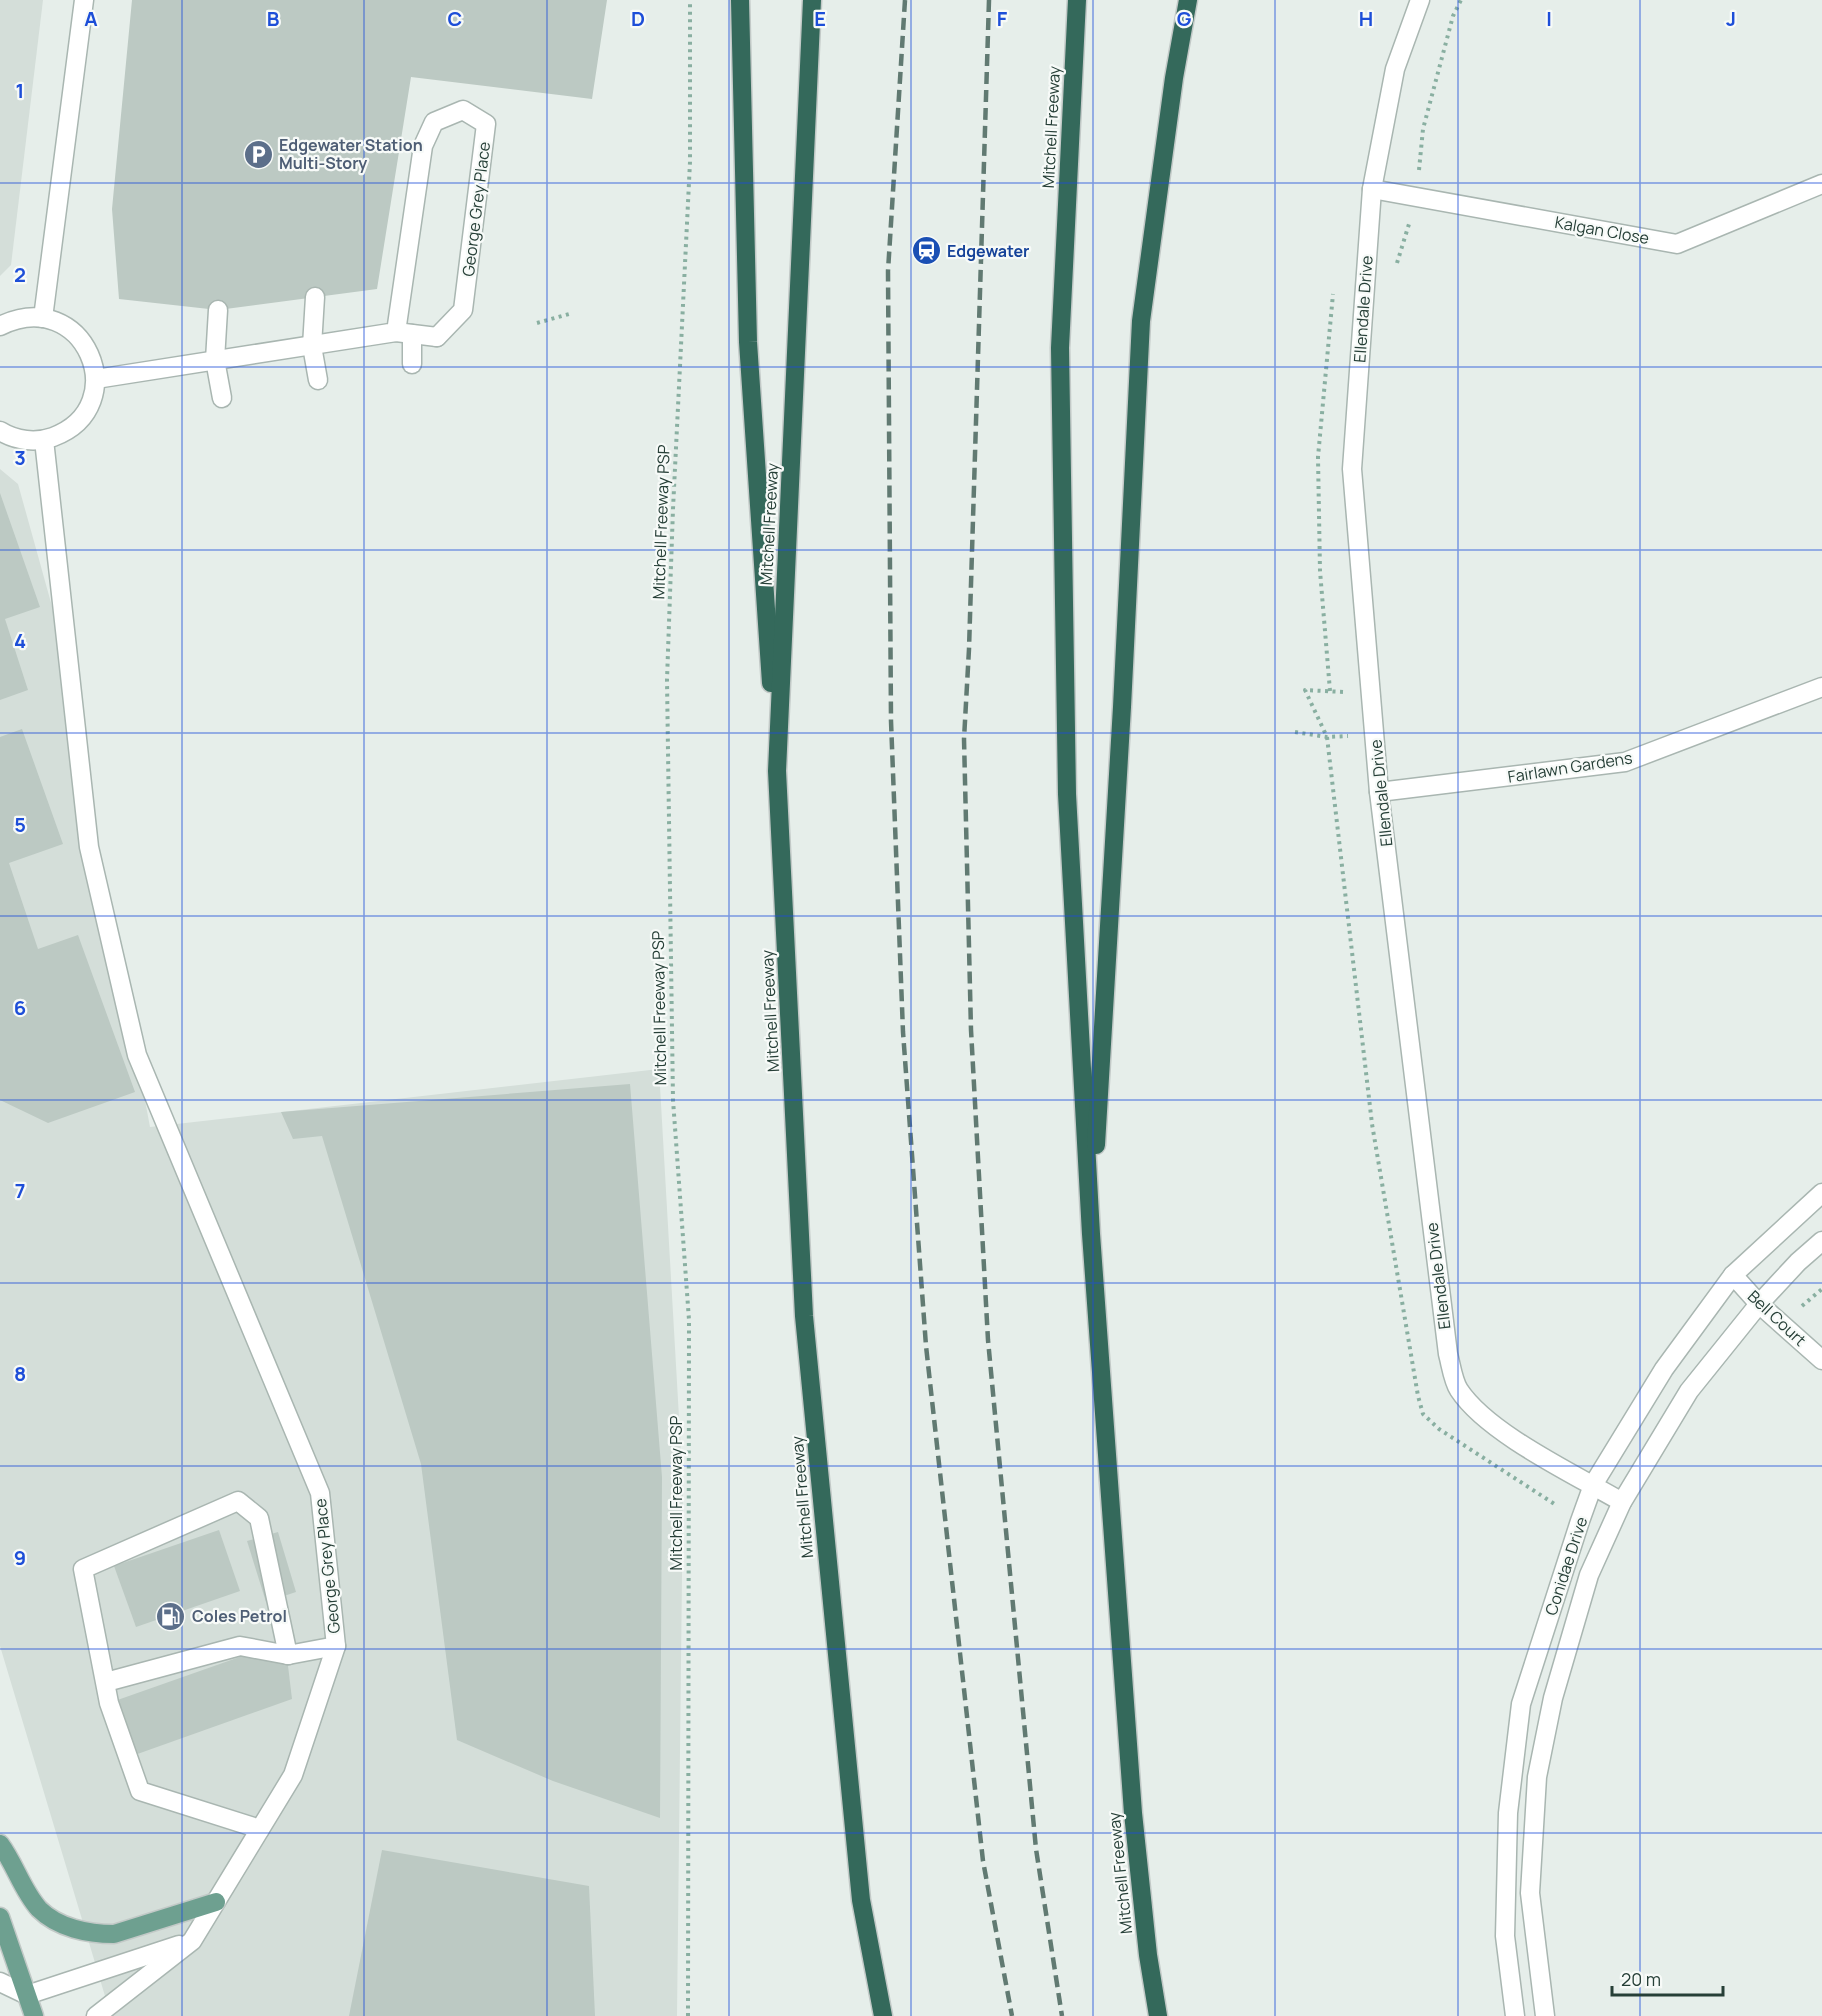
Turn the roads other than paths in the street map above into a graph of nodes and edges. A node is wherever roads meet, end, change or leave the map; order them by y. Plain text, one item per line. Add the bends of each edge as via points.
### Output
1 (84, 0) edge
2 (740, 0) edge
3 (812, 0) edge
4 (1077, 0) edge
5 (1188, 0) edge
6 (1420, 0) edge
7 (1822, 184) edge
8 (1372, 189) junction
9 (315, 297) dead end
10 (218, 310) dead end
11 (43, 318) junction
12 (0, 326) edge
13 (404, 333) junction
14 (312, 345) junction
15 (215, 360) junction
16 (412, 364) dead end
17 (96, 379) junction
18 (318, 380) dead end
19 (222, 398) dead end
20 (0, 431) edge
21 (44, 440) junction
22 (1822, 687) edge
23 (777, 771) junction
24 (1379, 792) junction
25 (1822, 1193) edge
26 (1090, 1234) junction
27 (1822, 1241) edge
28 (1733, 1275) junction
29 (1759, 1304) junction
30 (1822, 1360) edge
31 (1593, 1485) junction
32 (1622, 1502) junction
33 (336, 1646) junction
34 (288, 1654) junction
35 (106, 1682) junction
36 (260, 1829) junction
37 (0, 1844) edge
38 (216, 1902) junction
39 (0, 1917) edge
40 (192, 1941) junction
41 (0, 1982) edge
42 (27, 1995) junction
43 (34, 2016) edge
44 (96, 2016) edge
45 (883, 2016) edge
46 (1158, 2016) edge
47 (1515, 2016) edge
48 (1545, 2016) edge

1 - 11 street
2 - 23 highway via 748,342
3 - 23 highway, Mitchell Freeway
4 - 26 highway, Mitchell Freeway via 1060,348 1067,794
5 - 26 highway via 1141,321
6 - 8 street, Ellendale Drive via 1395,69
7 - 8 street, Kalgan Close via 1677,244
8 - 24 street, Ellendale Drive via 1352,469
9 - 14 street
10 - 15 street
11 - 12 street via 15,319
11 - 17 street via 63,325 80,338 92,357
13 - 13 street, George Grey Place via 423,146 434,122 463,110 486,124 463,310 437,337
13 - 14 street, George Grey Place
13 - 16 street
14 - 15 street, George Grey Place
14 - 18 street
15 - 17 street, George Grey Place
15 - 19 street
17 - 21 street via 82,418 65,433
20 - 21 street via 22,440
21 - 33 street, George Grey Place via 89,847 137,1055 320,1493
22 - 24 street, Fairlawn Gardens via 1625,762
23 - 45 highway, Mitchell Freeway via 804,1316 861,1900
24 - 31 street, Ellendale Drive via 1448,1354 1458,1389 1487,1420
25 - 28 street, Conidae Drive
26 - 46 highway, Mitchell Freeway via 1133,1813
27 - 29 street, Conidae Drive
28 - 29 street, Bell Court
28 - 31 street, Conidae Drive via 1664,1369
29 - 30 street, Bell Court
29 - 32 street, Conidae Drive via 1689,1391
31 - 32 street, Ellendale Drive
31 - 47 street, Conidae Drive via 1521,1704 1508,1813 1505,1936
32 - 48 street, Conidae Drive via 1589,1575 1553,1698 1537,1777 1530,1893
33 - 34 street
33 - 36 street, George Grey Place via 293,1775
34 - 35 street via 240,1646
34 - 35 street via 259,1518 238,1501 83,1569
35 - 36 street via 140,1791
36 - 38 street, George Grey Place
37 - 38 main road via 40,1909 60,1923 82,1931 114,1934
38 - 40 street, George Grey Place
39 - 42 main road
40 - 42 street
40 - 44 street, George Grey Place
41 - 42 street
42 - 43 main road

